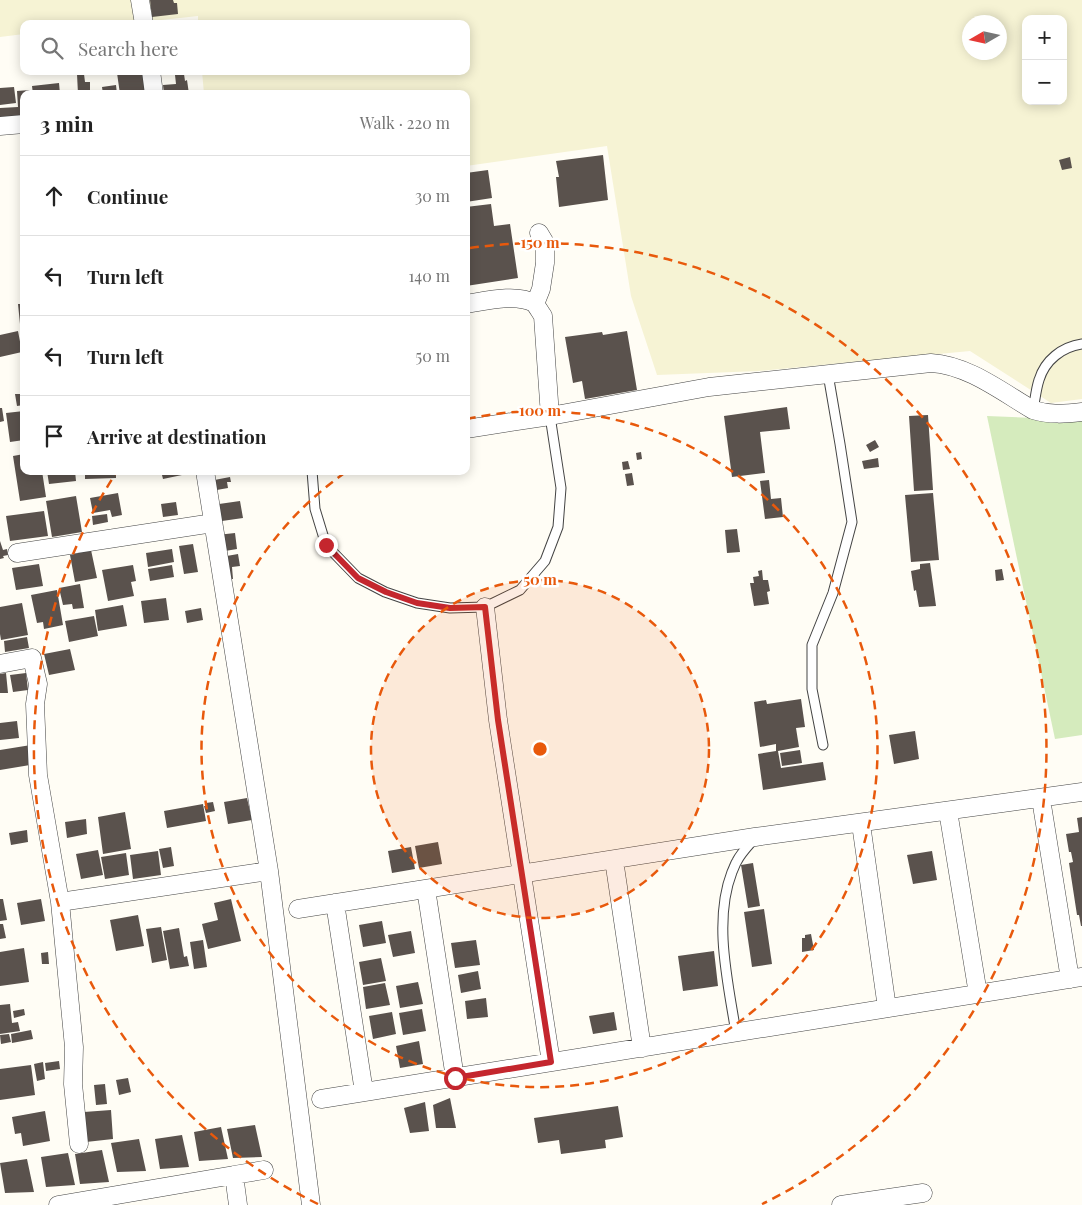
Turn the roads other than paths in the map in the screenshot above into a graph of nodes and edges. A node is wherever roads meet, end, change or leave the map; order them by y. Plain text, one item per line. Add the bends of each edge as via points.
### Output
1 (140, 0) edge
2 (143, 20) edge
3 (152, 75) edge
4 (153, 90) edge
5 (20, 124) edge
6 (0, 126) edge
7 (539, 233) dead end
8 (470, 303) edge
9 (535, 304) junction
10 (1082, 344) edge
11 (828, 374) junction
12 (1034, 410) junction
13 (1082, 412) edge
14 (550, 416) junction
15 (470, 428) edge
16 (206, 475) edge
17 (312, 475) edge
18 (213, 523) junction
19 (16, 553) dead end
20 (485, 607) junction
21 (0, 664) edge
22 (823, 745) dead end
23 (1082, 792) edge
24 (1040, 798) junction
25 (948, 811) junction
26 (861, 824) junction
27 (755, 837) junction
28 (614, 860) junction
29 (269, 871) junction
30 (522, 874) junction
31 (426, 889) junction
32 (60, 902) junction
33 (335, 903) junction
34 (298, 909) dead end
35 (1076, 978) edge
36 (978, 994) junction
37 (888, 1008) junction
38 (736, 1033) junction
39 (642, 1048) junction
40 (551, 1062) junction
41 (455, 1078) junction
42 (364, 1092) junction
43 (321, 1099) dead end
44 (79, 1144) dead end
45 (264, 1170) dead end
46 (234, 1176) junction
47 (924, 1193) dead end
48 (128, 1199) edge
49 (58, 1205) edge
50 (238, 1205) edge
51 (311, 1205) edge
52 (841, 1205) edge

1 - 2 street
3 - 4 street
5 - 6 street
7 - 9 street via 545,243 545,264 542,289
8 - 9 street via 504,298
9 - 14 street via 543,316
10 - 12 lane via 1064,350 1047,363 1039,379
11 - 12 street via 944,364 967,371
11 - 14 street via 709,387
11 - 22 lane via 852,522 833,593 812,645 812,689
12 - 13 street via 1056,414
14 - 15 street
14 - 20 lane via 561,488 558,527 545,561 520,590
16 - 18 street
17 - 20 lane via 315,509 326,545 358,578 417,603 450,608
18 - 19 street
18 - 29 street
20 - 30 street via 498,720
21 - 32 street via 32,658 38,684 35,704 38,775
23 - 24 street
24 - 25 street
24 - 35 street
25 - 26 street
25 - 36 street
26 - 27 street
26 - 37 street
27 - 28 street
27 - 38 lane via 737,861 728,884 724,908 724,943
28 - 30 street
28 - 39 street
29 - 32 street
29 - 51 street
30 - 31 street
30 - 40 street
31 - 33 street
31 - 41 street
32 - 44 street via 74,1047 73,1084
33 - 34 street
33 - 42 street
35 - 36 street
36 - 37 street
37 - 38 street
38 - 39 street
39 - 40 street
40 - 41 street
41 - 42 street
42 - 43 street
45 - 46 street
46 - 48 street
46 - 50 street
47 - 52 street
48 - 49 street

